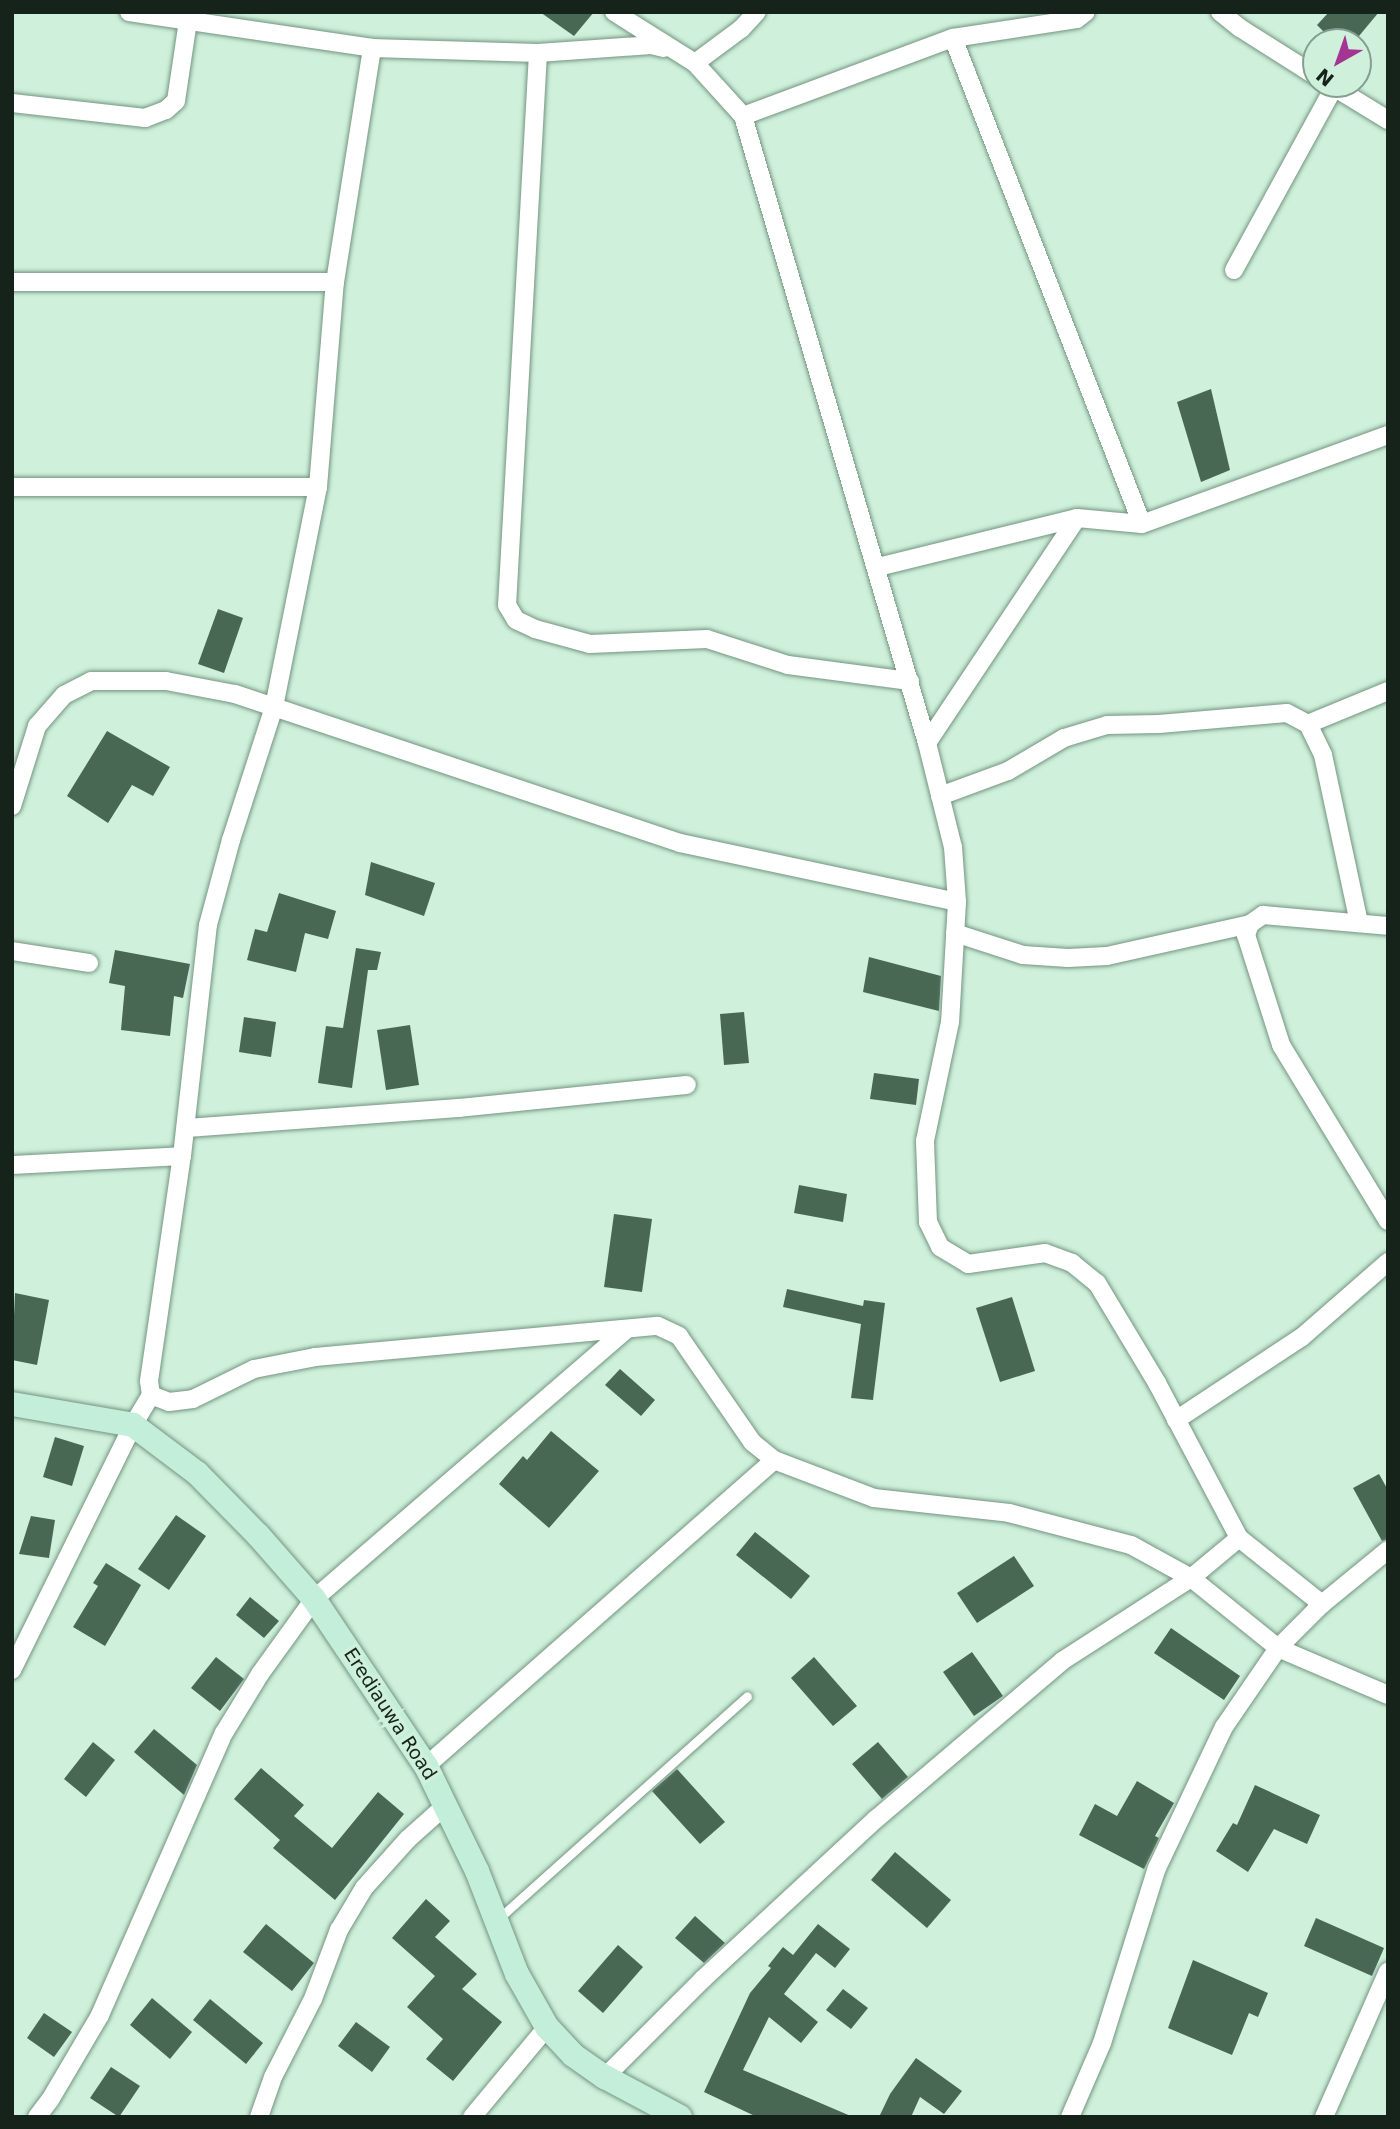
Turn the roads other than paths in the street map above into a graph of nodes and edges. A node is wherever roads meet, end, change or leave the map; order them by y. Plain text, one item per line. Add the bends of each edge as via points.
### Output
1 (129, 12) edge
2 (614, 12) edge
3 (757, 12) edge
4 (1086, 12) edge
5 (1220, 12) edge
6 (188, 21) junction
7 (953, 37) junction
8 (372, 47) junction
9 (670, 50) junction
10 (538, 53) junction
11 (695, 64) junction
12 (1302, 67) edge
13 (1325, 98) edge
14 (1353, 98) edge
15 (12, 103) edge
16 (743, 116) junction
17 (1388, 120) edge
18 (1234, 270) dead end
19 (12, 282) edge
20 (335, 282) junction
21 (1388, 435) edge
22 (12, 487) edge
23 (318, 487) junction
24 (1077, 517) junction
25 (1142, 524) junction
26 (878, 567) junction
27 (909, 681) junction
28 (1388, 691) edge
29 (274, 707) junction
30 (1308, 724) junction
31 (927, 743) junction
32 (940, 796) junction
33 (12, 806) edge
34 (957, 902) junction
35 (1359, 923) junction
36 (1250, 924) junction
37 (1388, 926) edge
38 (955, 933) junction
39 (12, 951) edge
40 (89, 962) dead end
41 (687, 1085) dead end
42 (186, 1128) junction
43 (183, 1156) junction
44 (12, 1165) edge
45 (1388, 1221) edge
46 (1388, 1262) edge
47 (625, 1331) junction
48 (151, 1395) junction
49 (12, 1404) edge
50 (1176, 1420) junction
51 (133, 1425) junction
52 (774, 1460) junction
53 (1239, 1538) junction
54 (1388, 1550) edge
55 (1191, 1578) junction
56 (313, 1599) junction
57 (1322, 1604) junction
58 (1278, 1648) junction
59 (12, 1670) edge
60 (1388, 1695) edge
61 (747, 1696) dead end
62 (426, 1766) junction
63 (446, 1805) junction
64 (496, 1920) junction
65 (1388, 1971) edge
66 (547, 2027) junction
67 (605, 2077) junction
68 (37, 2117) edge
69 (259, 2117) edge
70 (472, 2117) edge
71 (680, 2117) edge
72 (1070, 2117) edge
73 (1324, 2117) edge

1 - 6 street
2 - 9 street
3 - 11 street
4 - 7 street via 1077,19
5 - 12 street
6 - 8 street
6 - 15 street via 176,100 166,110 145,118
7 - 16 street
7 - 25 street
8 - 10 street
8 - 20 street
9 - 10 street via 651,45
9 - 11 street
10 - 27 street via 507,605 516,620 535,629 590,644 707,639 788,665
11 - 16 street
13 - 18 street
14 - 17 street
16 - 26 street
19 - 20 street
20 - 23 street
21 - 25 street
22 - 23 street
23 - 29 street
24 - 25 street
24 - 26 street
24 - 31 street
26 - 27 street
27 - 31 street
28 - 30 street
29 - 33 street via 235,694 166,681 91,681 64,695 37,726
29 - 34 street via 680,842
29 - 42 street via 208,925
30 - 32 street via 1287,713 1107,725 1064,738 1008,771
30 - 35 street via 1323,755
31 - 32 street
32 - 34 street via 953,848
34 - 38 street
35 - 36 street via 1263,915
35 - 37 street
36 - 38 street via 1107,956 1068,958 1023,955
36 - 45 street via 1246,935 1281,1045
38 - 50 street via 950,1023 925,1141 928,1223 940,1247 968,1264 1045,1253 1072,1263 1097,1283
39 - 40 street
41 - 42 street
42 - 43 street
43 - 44 street
43 - 48 street via 149,1381
46 - 50 street via 1302,1337
47 - 48 street via 315,1357 254,1369 193,1399 169,1402
47 - 52 street via 658,1326 679,1336 752,1442
47 - 56 street
48 - 51 street
49 - 51 street, Erediauwa Road
50 - 53 street
51 - 56 street, Erediauwa Road via 197,1473
51 - 59 street
52 - 55 street via 874,1498 1009,1513 1131,1545
52 - 62 street
53 - 55 street
53 - 57 street
54 - 57 street
55 - 58 street
55 - 67 street via 1062,1661 866,1829 703,1979
56 - 62 street, Erediauwa Road
56 - 68 street via 224,1733 100,2015
57 - 58 street
58 - 60 street
58 - 72 street via 1224,1727 1157,1868 1102,2043
61 - 64 lane
62 - 63 street, Erediauwa Road
63 - 64 street, Erediauwa Road
63 - 69 street via 364,1888 339,1930
64 - 66 street, Erediauwa Road via 517,1974
65 - 73 street
66 - 67 street, Erediauwa Road via 573,2055
66 - 70 street
67 - 71 street, Erediauwa Road

